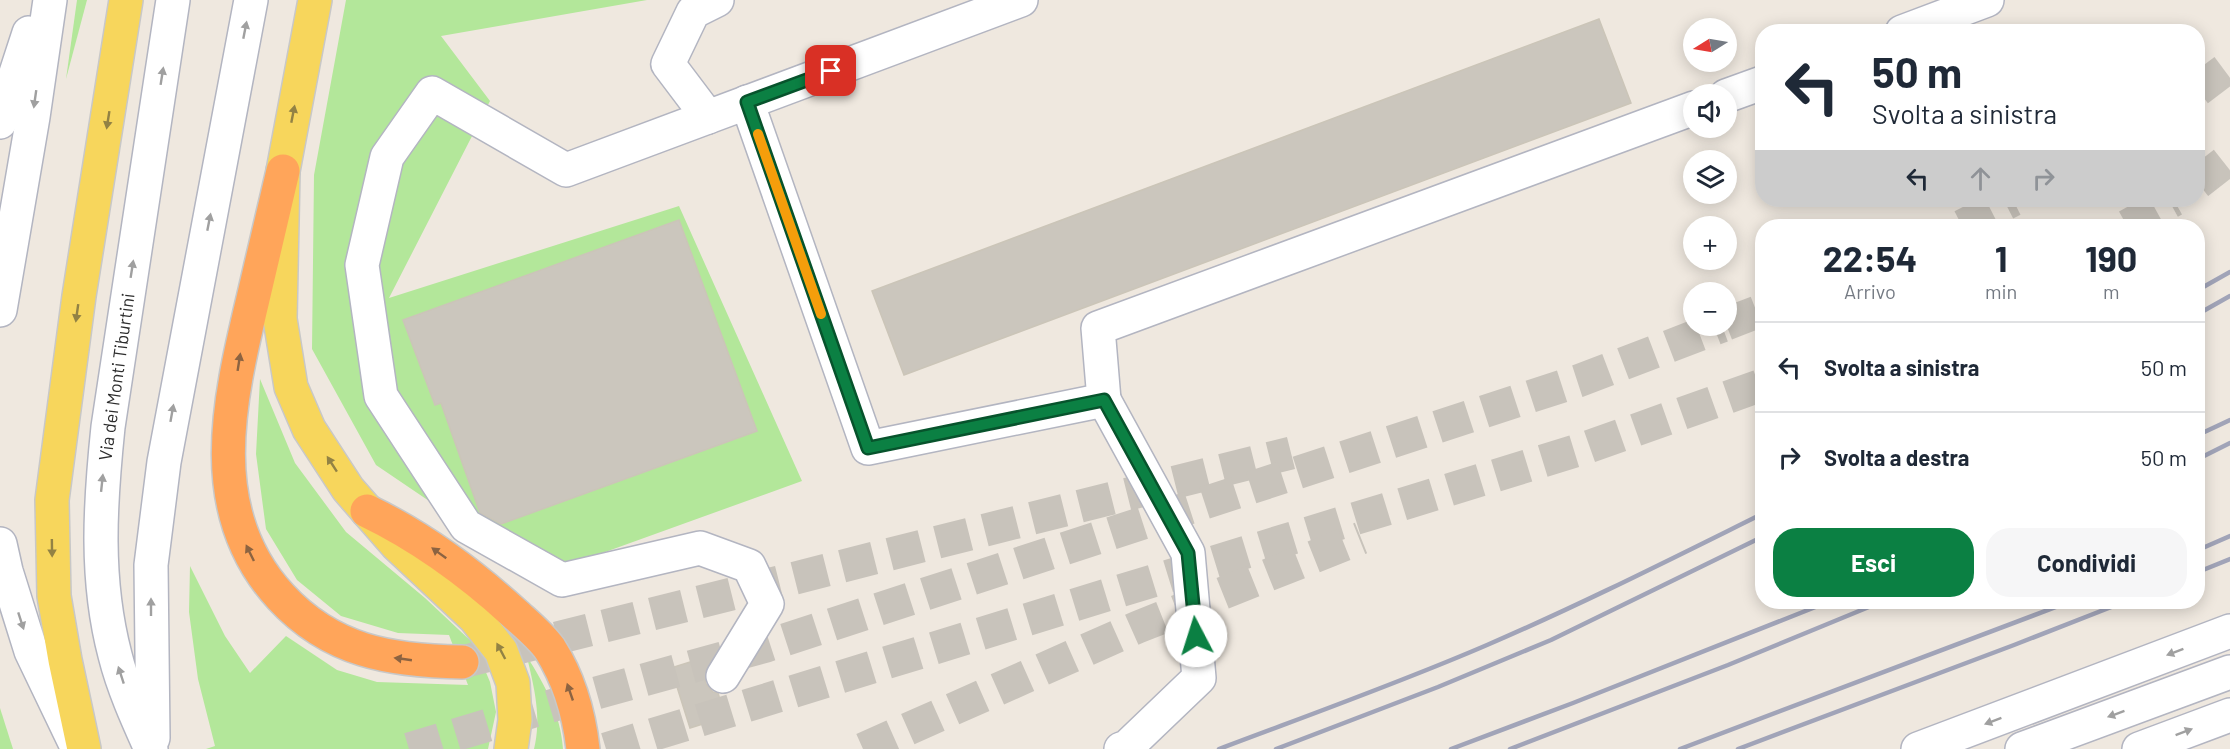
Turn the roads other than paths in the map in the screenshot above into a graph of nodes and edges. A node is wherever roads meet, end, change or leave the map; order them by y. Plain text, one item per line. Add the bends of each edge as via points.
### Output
1 (40, 0) edge
2 (50, 0) edge
3 (126, 0) edge
4 (173, 0) edge
5 (251, 0) edge
6 (315, 0) edge
7 (717, 0) edge
8 (1021, 0) edge
9 (1987, 0) edge
10 (1923, 24) edge
11 (1755, 86) edge
12 (1737, 92) edge
13 (747, 102) junction
14 (1683, 112) edge
15 (708, 117) junction
16 (0, 122) edge
17 (283, 171) junction
18 (0, 310) edge
19 (1104, 400) junction
20 (367, 511) junction
21 (0, 544) edge
22 (2230, 631) edge
23 (462, 662) tunnel mouth
24 (2230, 672) edge
25 (723, 676) dead end
26 (2230, 715) edge
27 (78, 749) edge
28 (84, 749) edge
29 (152, 749) edge
30 (511, 749) edge
31 (583, 749) edge
32 (1121, 749) edge
33 (1917, 749) edge
34 (2022, 749) edge
35 (2139, 749) edge

1 - 16 street
2 -> 18 street
3 -> 28 main road via 52,500 54,596
29 -> 4 street, Via dei Monti Tiburtini via 122,680 110,634 100,555 101,498 108,427
29 -> 5 street via 151,565 164,462
17 -> 6 main road
7 - 15 street via 693,12 668,64
8 - 13 street
9 - 10 street
11 - 12 street
13 - 15 street
13 - 19 street via 868,448
14 - 19 street via 1098,328
15 - 25 street via 566,170 432,93 387,157 362,265 381,396 466,526 562,580 700,548 750,566 767,604
20 -> 17 main road via 309,429 291,387 280,319
23 -> 17 highway via 378,655 332,638 301,617 274,589 260,572 242,537 229,478 228,433 240,351
19 - 32 street via 1188,553 1199,678
30 -> 20 main road via 515,720 513,683 494,639
31 -> 20 highway via 564,675 549,648 481,584 435,549
21 -> 27 street via 31,651
22 -> 33 street
24 -> 34 street
35 -> 26 street

